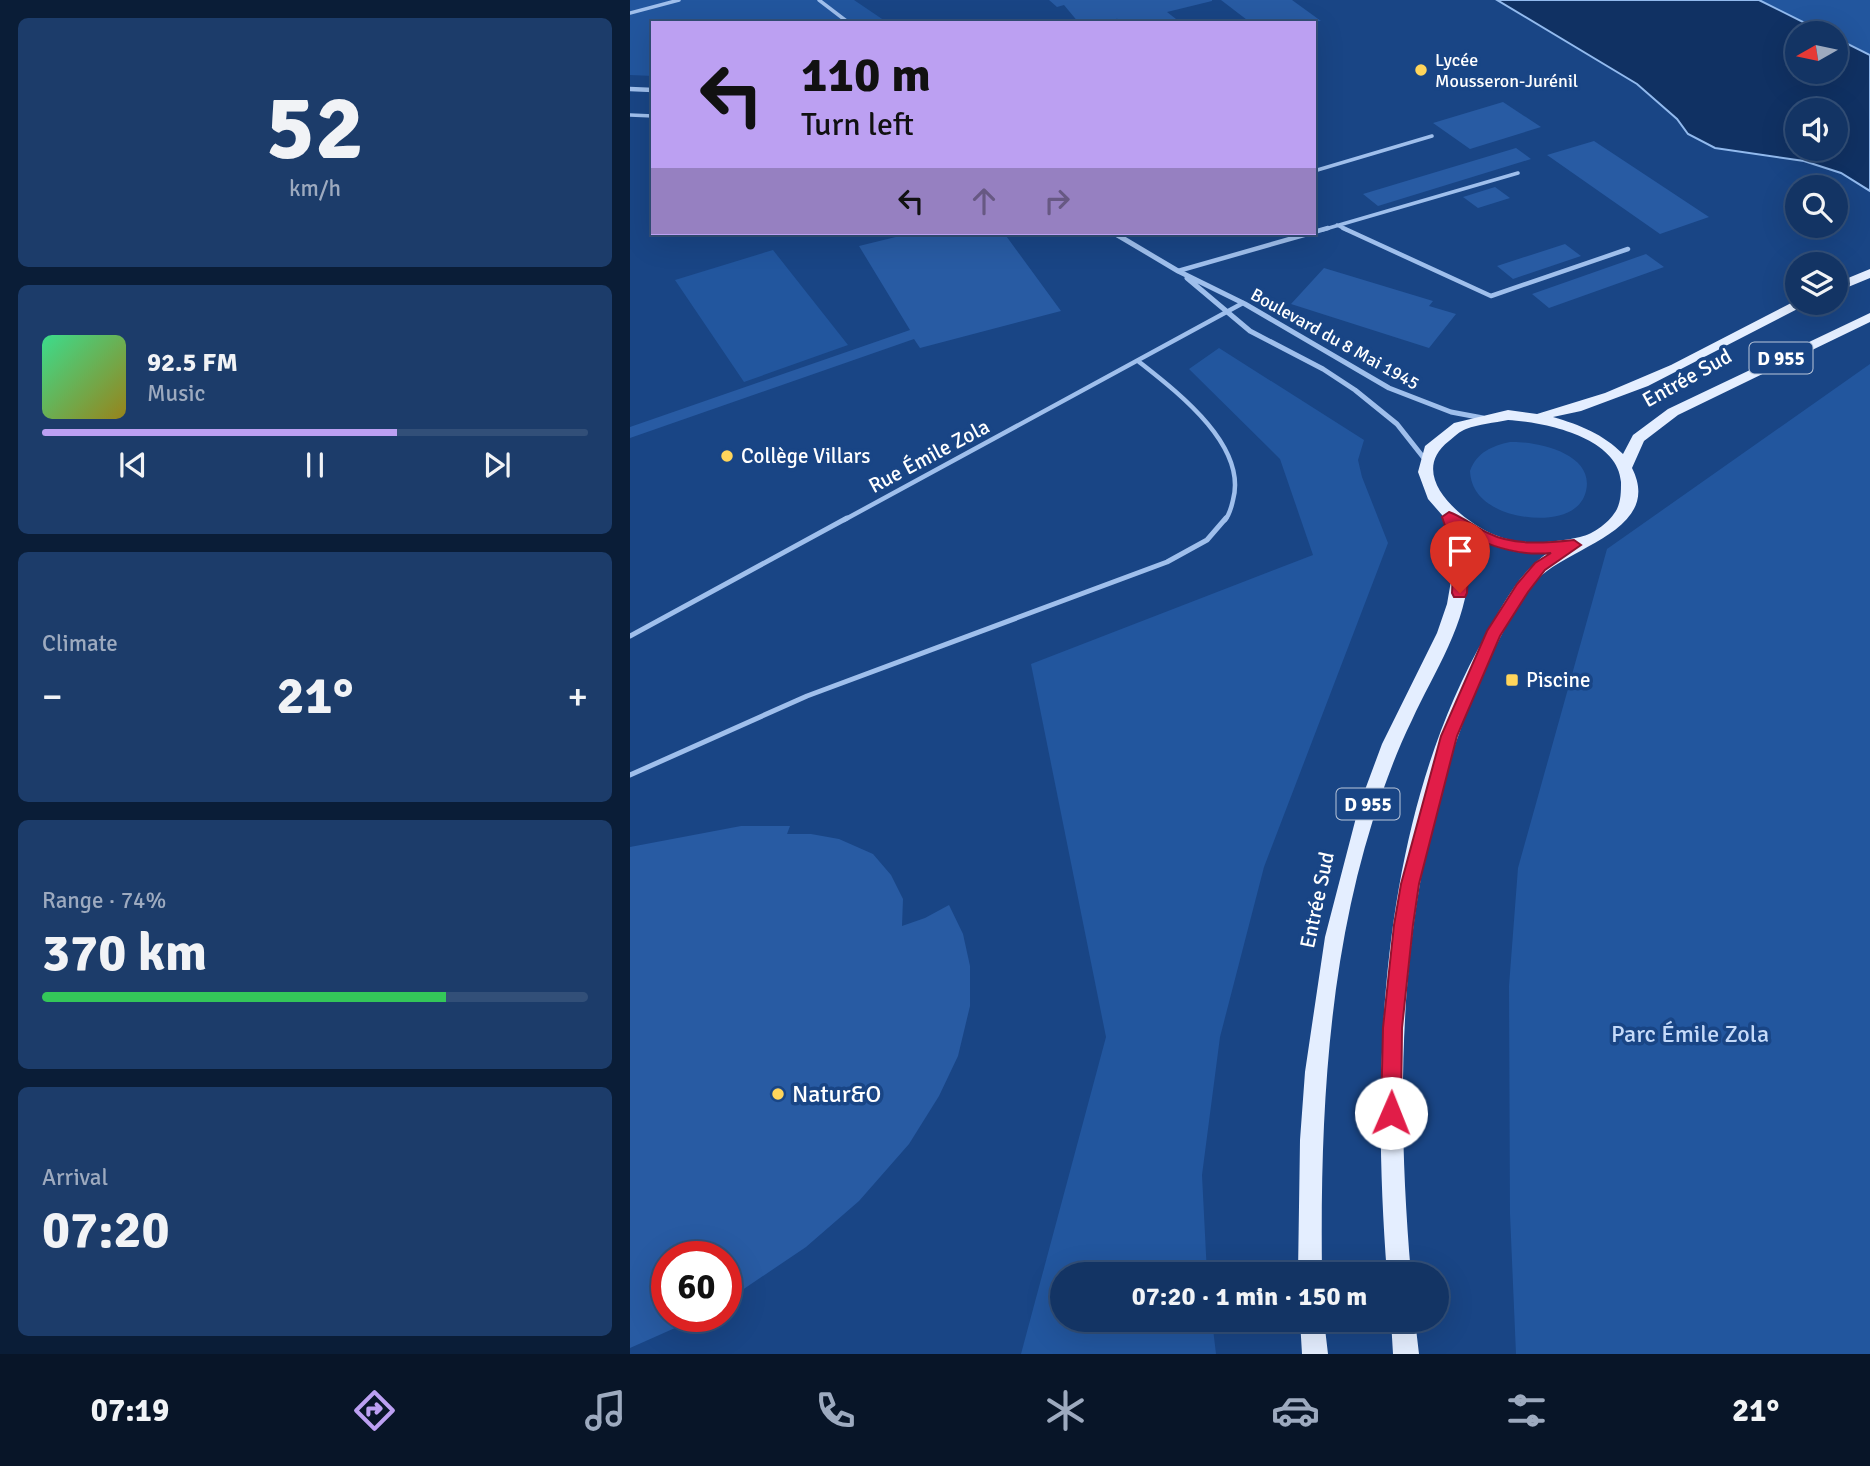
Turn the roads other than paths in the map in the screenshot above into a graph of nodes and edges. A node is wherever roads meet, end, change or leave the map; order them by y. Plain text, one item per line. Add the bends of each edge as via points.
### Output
1 (679, 0) edge
2 (819, 0) edge
3 (630, 13) edge
4 (846, 21) edge
5 (630, 89) edge
6 (651, 90) edge
7 (630, 115) edge
8 (651, 117) edge
9 (1432, 136) dead end
10 (1316, 170) edge
11 (1518, 173) dead end
12 (1337, 225) junction
13 (1316, 231) edge
14 (1117, 235) edge
15 (1303, 235) edge
16 (1628, 249) dead end
17 (1178, 271) junction
18 (1870, 273) edge
19 (1848, 283) edge
20 (1243, 303) junction
21 (1785, 311) edge
22 (1227, 312) junction
23 (1870, 317) edge
24 (1138, 361) junction
25 (1535, 417) junction
26 (1483, 418) junction
27 (1427, 462) junction
28 (1624, 469) junction
29 (1449, 517) junction
30 (1574, 545) junction
31 (630, 636) edge
32 (630, 775) edge
33 (1310, 1262) edge
34 (1398, 1262) edge
35 (1313, 1332) edge
36 (1404, 1332) edge
37 (1315, 1354) edge
38 (1406, 1354) edge

1 - 3 lane
2 - 4 lane
5 - 6 street
7 - 8 lane
9 - 10 lane
11 - 12 lane
12 - 13 lane
12 - 16 lane via 1491,296
14 - 17 street, Boulevard du 8 Mai 1945
15 - 17 lane
17 - 20 street, Boulevard du 8 Mai 1945
17 - 22 street, Boulevard du 8 Mai 1945
18 - 19 main road
20 - 22 lane, Rue Émile Zola
20 - 26 street, Boulevard du 8 Mai 1945 via 1408,397 1440,410
21 - 25 main road, Entrée Sud / D 955 via 1638,384 1581,406
22 - 24 lane, Rue Émile Zola
22 - 27 street, Boulevard du 8 Mai 1945 via 1264,340 1355,390 1397,424
23 - 28 main road, Entrée Sud / D 955 via 1673,412 1638,438
24 - 31 lane, Rue Émile Zola
24 - 32 lane via 1191,403 1230,456 1236,502 1228,518 1202,543 1167,562 807,696
25 - 26 main road
25 - 28 main road via 1589,435 1610,450
26 - 27 main road via 1450,432
27 - 29 main road via 1429,490
28 - 30 main road via 1630,489 1625,510 1600,535
29 - 30 main road via 1485,538 1514,546
29 - 33 main road, Entrée Sud / D 955 via 1461,552 1456,607 1393,741 1344,886 1314,1108
30 - 34 main road, D 955 via 1533,574 1492,635 1449,736 1413,872 1392,1028 1391,1155
35 - 37 main road
36 - 38 main road

